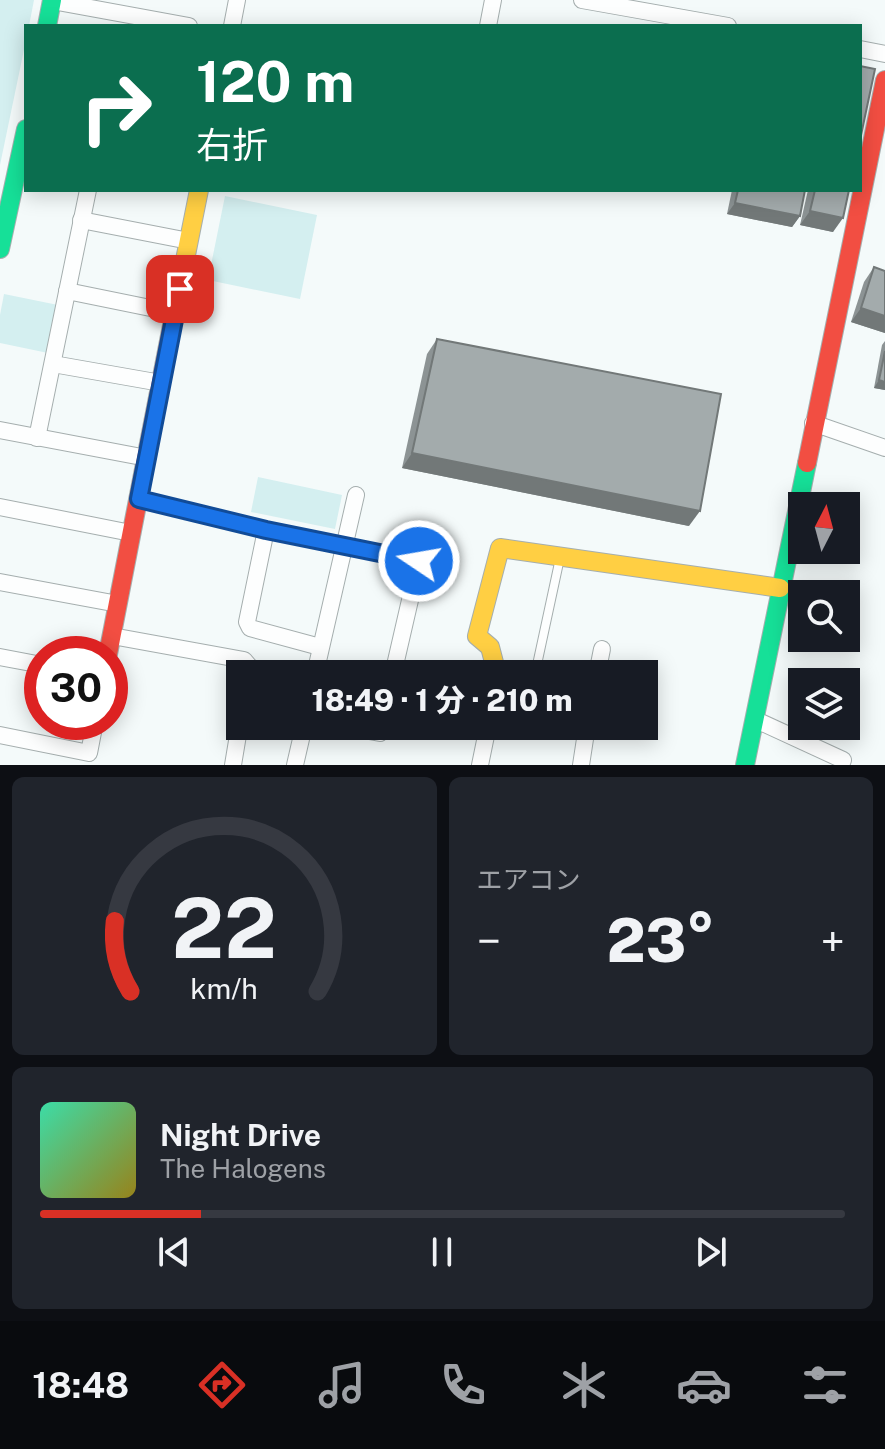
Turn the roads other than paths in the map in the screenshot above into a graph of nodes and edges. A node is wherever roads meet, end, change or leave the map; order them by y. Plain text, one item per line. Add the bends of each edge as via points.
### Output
1 (52, 0) edge
2 (237, 0) edge
3 (493, 0) edge
4 (582, 0) edge
5 (47, 24) edge
6 (178, 24) edge
7 (232, 24) edge
8 (488, 24) edge
9 (701, 24) edge
10 (862, 49) edge
11 (885, 54) edge
12 (885, 80) edge
13 (24, 142) edge
14 (88, 192) edge
15 (199, 192) edge
16 (81, 220) junction
17 (189, 241) junction
18 (0, 249) edge
19 (67, 291) junction
20 (175, 313) junction
21 (53, 364) junction
22 (161, 383) junction
23 (813, 423) junction
24 (0, 430) edge
25 (37, 438) junction
26 (885, 448) edge
27 (147, 458) junction
28 (356, 495) dead end
29 (139, 499) junction
30 (0, 507) edge
31 (266, 530) junction
32 (131, 533) junction
33 (344, 546) junction
34 (561, 555) junction
35 (0, 582) edge
36 (780, 588) junction
37 (118, 604) junction
38 (112, 636) edge
39 (128, 647) edge
40 (320, 647) junction
41 (602, 649) dead end
42 (0, 657) edge
43 (244, 660) edge
44 (318, 660) edge
45 (396, 660) edge
46 (493, 660) edge
47 (538, 660) edge
48 (600, 660) edge
49 (24, 662) edge
50 (754, 719) junction
51 (0, 735) edge
52 (24, 740) edge
53 (25, 740) edge
54 (92, 740) edge
55 (237, 740) edge
56 (301, 740) edge
57 (485, 740) edge
58 (585, 740) edge
59 (233, 765) edge
60 (295, 765) edge
61 (480, 765) edge
62 (581, 765) edge
63 (745, 765) edge
64 (841, 765) edge

1 - 5 street
1 - 6 street
2 - 7 street
3 - 8 street
4 - 9 street
10 - 11 street
12 - 23 street
13 - 18 street
14 - 16 street
15 - 17 street
16 - 17 street
16 - 19 street
17 - 20 street
19 - 20 street
19 - 21 street
20 - 22 street
21 - 22 street
21 - 25 street
22 - 27 street
23 - 26 street
23 - 36 street
24 - 25 street
25 - 27 street
27 - 29 street
28 - 33 street
29 - 31 street
29 - 32 street
30 - 32 street
31 - 33 street
31 - 40 street via 247,622 250,628
32 - 37 street
33 - 40 street
33 - 45 street via 419,561
34 - 36 street
34 - 46 street via 500,548 477,636 490,647
34 - 47 lane
35 - 37 street
36 - 50 street
37 - 38 street
39 - 43 street
40 - 44 street
41 - 48 street
42 - 49 street
50 - 63 street
50 - 64 street via 843,760
51 - 52 street
53 - 54 street via 89,753
55 - 59 street
56 - 60 street
57 - 61 street
58 - 62 street

